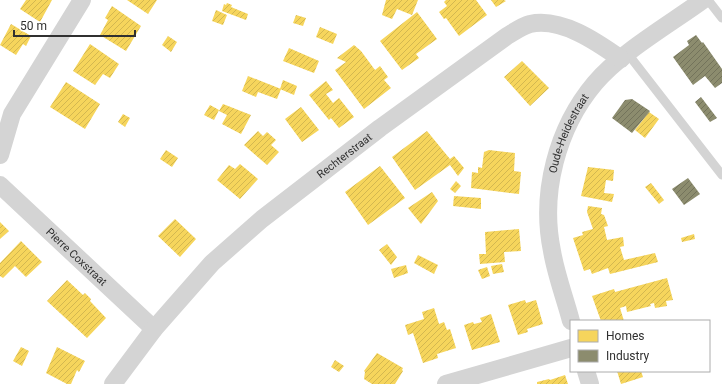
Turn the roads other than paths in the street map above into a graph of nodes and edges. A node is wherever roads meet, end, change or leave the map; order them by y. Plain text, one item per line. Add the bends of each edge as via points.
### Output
1 (82, 0) edge
2 (703, 0) edge
3 (708, 0) edge
4 (722, 18) edge
5 (625, 56) junction
6 (0, 155) edge
7 (722, 175) edge
8 (0, 185) edge
9 (571, 320) edge
10 (154, 329) junction
11 (570, 348) edge
12 (586, 372) edge
13 (113, 384) edge
14 (446, 384) edge
15 (590, 384) edge

1 - 6 street via 12,114
2 - 5 street, Oude-Heidestraat
3 - 4 lane
5 - 7 lane
5 - 9 street, Oude-Heidestraat via 595,83 574,112 559,146 551,178 547,210 551,251
5 - 10 street, Rechterstraat via 572,30 548,23 529,24 507,36 380,128 262,219 212,263
8 - 10 street, Pierre Coxstraat
10 - 13 street, Rechterstraat
11 - 14 street
12 - 15 street

